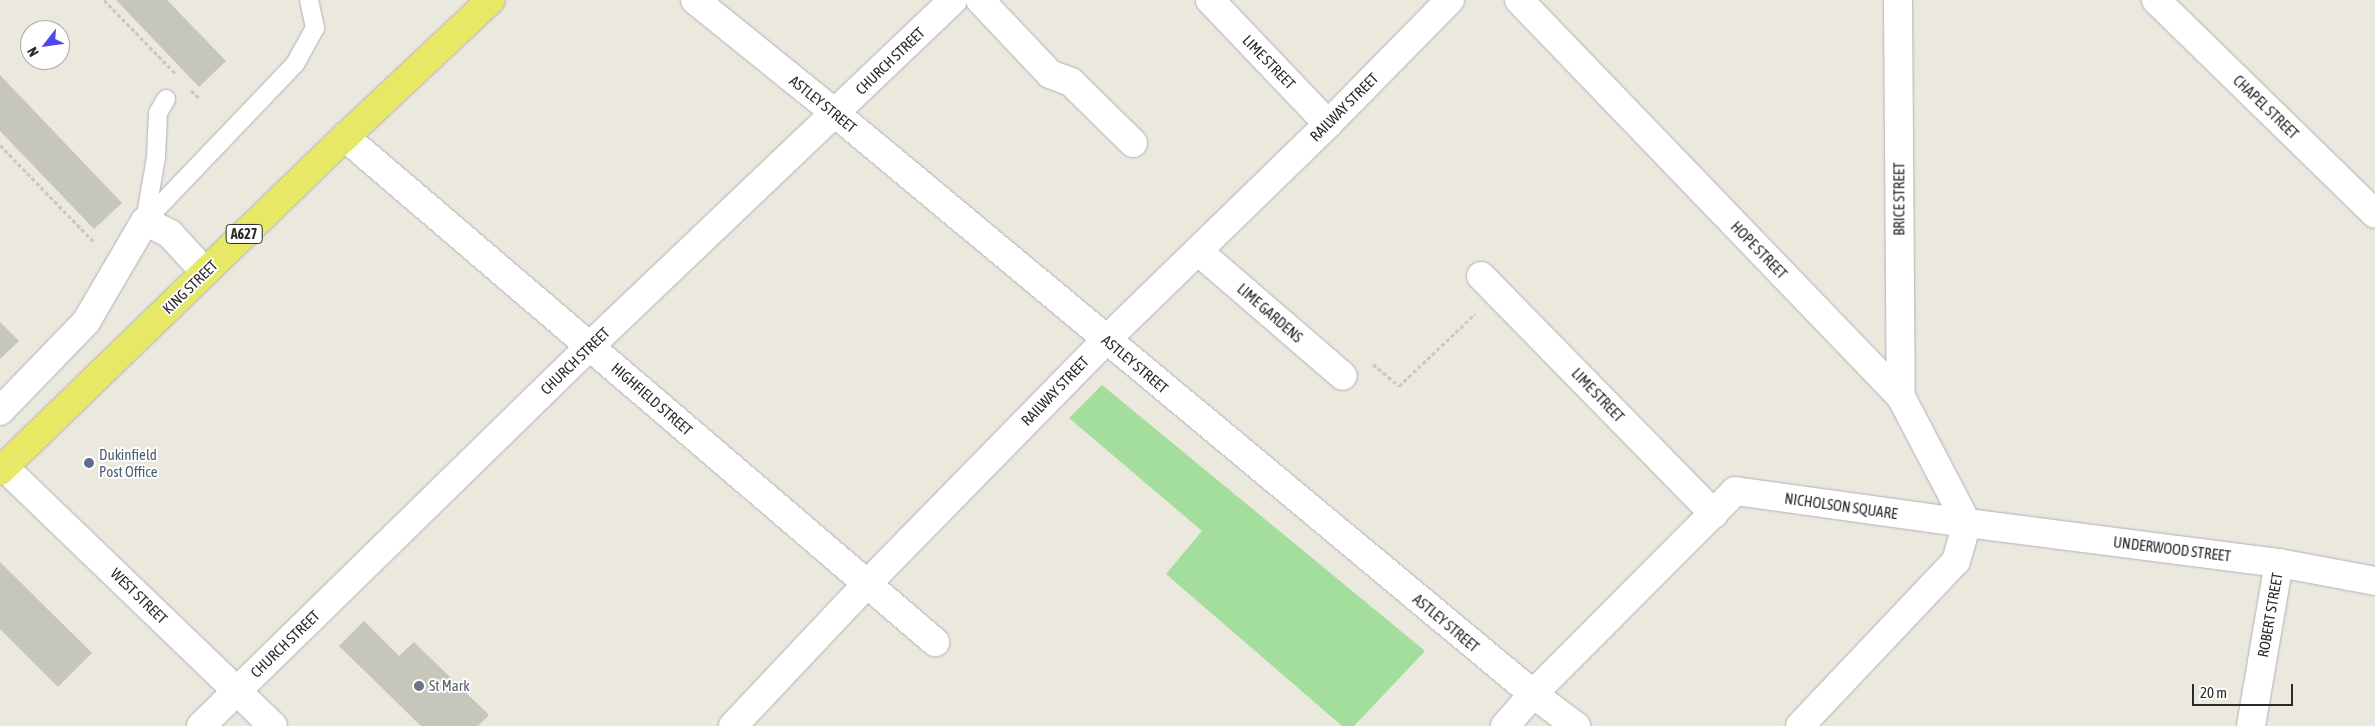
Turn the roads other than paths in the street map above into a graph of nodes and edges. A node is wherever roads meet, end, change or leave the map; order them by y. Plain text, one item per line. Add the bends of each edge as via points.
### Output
1 (309, 0) edge
2 (491, 0) edge
3 (694, 0) edge
4 (953, 0) edge
5 (980, 0) edge
6 (1210, 0) edge
7 (1450, 0) edge
8 (1519, 0) edge
9 (1898, 0) edge
10 (2156, 0) edge
11 (166, 99) dead end
12 (835, 113) junction
13 (1328, 124) junction
14 (345, 137) junction
15 (1133, 143) dead end
16 (2375, 214) edge
17 (145, 221) junction
18 (1198, 251) junction
19 (205, 272) junction
20 (1489, 285) road end
21 (1106, 340) junction
22 (590, 346) junction
23 (1343, 376) dead end
24 (1901, 397) junction
25 (0, 411) edge
26 (2, 469) edge
27 (1714, 514) junction
28 (1967, 523) junction
29 (2279, 563) junction
30 (2375, 581) edge
31 (867, 584) junction
32 (935, 642) dead end
33 (237, 691) junction
34 (1533, 694) junction
35 (201, 726) edge
36 (273, 726) edge
37 (733, 726) edge
38 (1506, 726) edge
39 (1576, 726) edge
40 (1800, 726) edge
41 (2250, 726) edge

1 - 17 lane via 315,28 295,64
2 - 14 main road, KING STREET / A627
3 - 12 street, ASTLEY STREET
4 - 12 street, CHURCH STREET
5 - 15 street via 1050,74 1071,82
6 - 13 street, LIME STREET
7 - 13 street, RAILWAY STREET
8 - 24 street, HOPE STREET
9 - 24 street, BRICE STREET
10 - 16 street, CHAPEL STREET
11 - 17 lane via 158,113 156,157
12 - 21 street, ASTLEY STREET
12 - 22 street, CHURCH STREET
13 - 18 street, RAILWAY STREET
14 - 19 main road, KING STREET / A627
14 - 22 street, HIGHFIELD STREET
17 - 19 street via 170,234
17 - 25 street via 86,322
18 - 21 street, RAILWAY STREET
18 - 23 street, LIME GARDENS
19 - 26 main road, KING STREET / A627
20 - 27 street, LIME STREET
21 - 31 street, RAILWAY STREET
21 - 34 street, ASTLEY STREET
22 - 31 street, HIGHFIELD STREET
22 - 33 street, CHURCH STREET
24 - 28 street, HOPE STREET
26 - 33 street, WEST STREET
27 - 28 street, NICHOLSON SQUARE via 1736,491
27 - 34 street, NICHOLSON SQUARE
28 - 29 street, UNDERWOOD STREET
28 - 40 street via 1956,561
29 - 30 street, UNDERWOOD STREET
29 - 41 street, ROBERT STREET
31 - 32 street, HIGHFIELD STREET
31 - 37 street, RAILWAY STREET
33 - 35 street, CHURCH STREET
33 - 36 street, WEST STREET
34 - 38 street, NICHOLSON SQUARE
34 - 39 street, ASTLEY STREET

